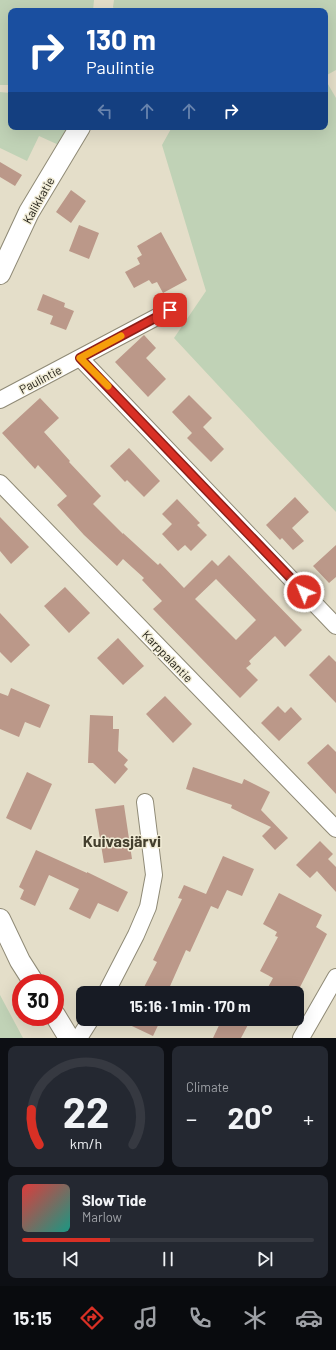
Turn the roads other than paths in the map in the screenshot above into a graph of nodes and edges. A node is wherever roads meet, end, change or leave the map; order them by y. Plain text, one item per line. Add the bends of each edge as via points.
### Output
1 (78, 130) edge
2 (0, 274) edge
3 (170, 310) dead end
4 (80, 358) junction
5 (0, 400) edge
6 (0, 483) edge
7 (336, 626) edge
8 (145, 802) dead end
9 (336, 829) edge
10 (0, 919) edge
11 (28, 974) edge
12 (336, 977) edge
13 (110, 986) edge
14 (62, 1026) edge
15 (87, 1026) edge
16 (69, 1038) edge
17 (80, 1038) edge
18 (301, 1038) edge

1 - 2 street, Kalikkatie via 29,212
3 - 4 street, Paulintie
4 - 5 street, Paulintie
4 - 7 street
6 - 9 street, Karppalantie
8 - 13 street via 154,875 148,907
10 - 11 street
12 - 18 street
14 - 16 street
15 - 17 street

